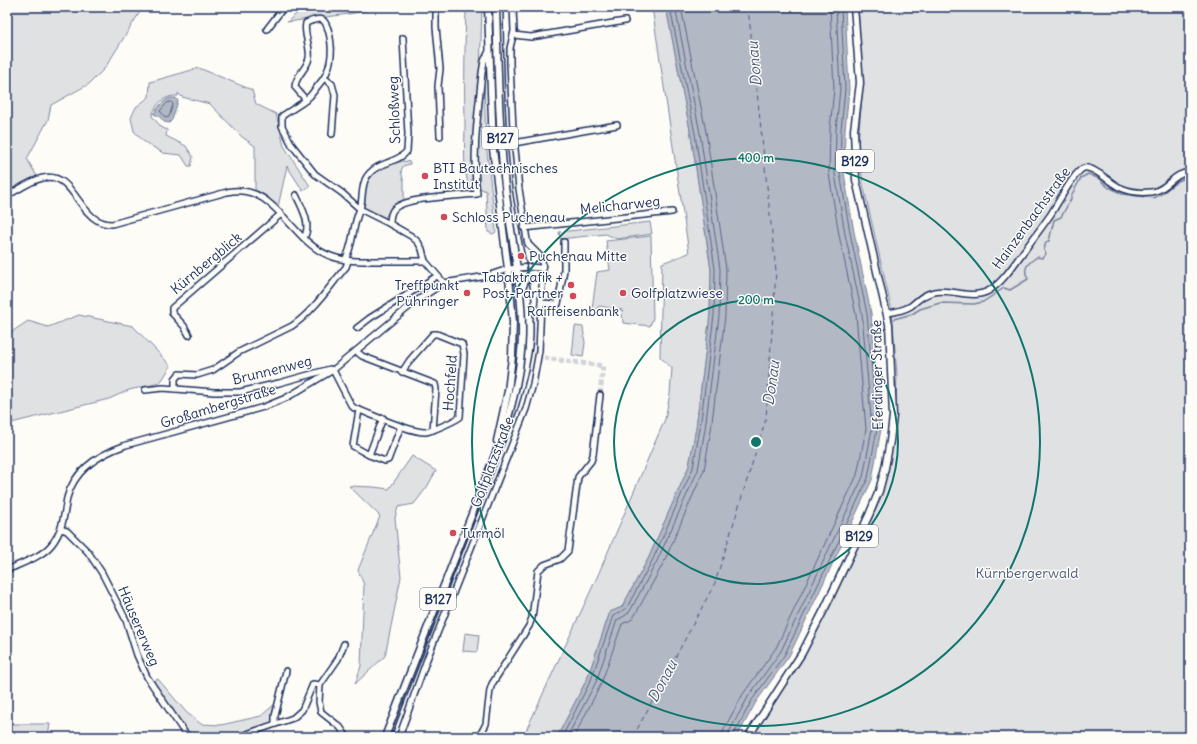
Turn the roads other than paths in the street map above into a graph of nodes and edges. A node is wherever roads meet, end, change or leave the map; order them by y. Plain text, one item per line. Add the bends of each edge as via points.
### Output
1 (284, 7) edge
2 (436, 7) edge
3 (488, 7) edge
4 (496, 7) edge
5 (513, 7) edge
6 (854, 7) edge
7 (625, 21) dead end
8 (267, 29) dead end
9 (514, 34) junction
10 (403, 38) dead end
11 (489, 51) junction
12 (324, 78) junction
13 (306, 100) junction
14 (617, 125) dead end
15 (332, 134) dead end
16 (440, 136) dead end
17 (514, 143) junction
18 (1190, 173) edge
19 (296, 195) dead end
20 (7, 196) edge
21 (360, 209) junction
22 (672, 212) dead end
23 (280, 214) junction
24 (390, 224) junction
25 (524, 228) junction
26 (304, 238) junction
27 (564, 242) dead end
28 (346, 260) junction
29 (425, 261) junction
30 (516, 268) junction
31 (508, 269) junction
32 (542, 269) junction
33 (532, 274) junction
34 (437, 276) junction
35 (487, 276) junction
36 (517, 276) junction
37 (509, 277) junction
38 (444, 283) junction
39 (542, 283) junction
40 (520, 297) junction
41 (541, 303) junction
42 (888, 313) junction
43 (357, 328) dead end
44 (189, 335) dead end
45 (356, 351) junction
46 (333, 370) junction
47 (402, 372) junction
48 (175, 389) junction
49 (145, 390) dead end
50 (600, 396) tunnel mouth
51 (359, 410) junction
52 (383, 418) junction
53 (401, 426) junction
54 (433, 430) junction
55 (370, 455) junction
56 (492, 460) junction
57 (61, 530) junction
58 (7, 570) edge
59 (344, 644) dead end
60 (286, 671) dead end
61 (320, 685) junction
62 (275, 724) junction
63 (189, 737) edge
64 (238, 737) edge
65 (347, 737) edge
66 (385, 737) edge
67 (399, 737) edge
68 (480, 737) edge
69 (748, 737) edge

1 - 8 street
2 - 16 street via 440,69
3 - 11 main road, B127
4 - 30 main road, B127 via 501,148
5 - 9 street, Golfplatzstraße
6 - 42 main road, Eferdinger Straße / B129 via 860,83 854,130 856,180
7 - 9 street via 531,37
9 - 17 street, Golfplatzstraße via 509,56
10 - 21 street, Schloßweg via 407,151 399,158 382,164 366,179
11 - 24 street via 482,73 474,146 476,194 425,199 401,205 392,211
11 - 31 main road, B127 via 493,149
12 - 13 street
12 - 13 street via 330,64 332,42 327,25 321,19 306,23 305,28 309,58 305,69 295,82 295,87
12 - 15 street via 332,84 335,95
13 - 21 street via 282,116 282,126 292,145 315,174
14 - 17 street
17 - 25 street, Golfplatzstraße
18 - 42 street, Hainzenbachstraße via 1179,174 1158,191 1144,192 1122,189 1094,170 1084,168 1072,180 1011,268 990,290 970,295 933,292 922,296 910,306
19 - 26 street via 307,220
20 - 23 street via 36,180 48,177 63,182 90,215 106,224 239,190 253,192 266,200
21 - 24 street
21 - 28 street via 355,219 352,244
22 - 25 street, Melicharweg
23 - 26 street
23 - 44 street, Kürnbergblick via 172,308 172,312
24 - 29 street via 418,242 425,255
25 - 32 street, Golfplatzstraße via 527,242 542,258
26 - 28 street via 325,254
27 - 41 street via 564,270 558,304
28 - 29 street
28 - 48 street via 346,267 299,322 239,352 213,370 197,375 179,374 175,379
29 - 34 street
30 - 31 street
30 - 32 street
30 - 36 main road, B127
31 - 35 street, Großambergstraße
31 - 37 main road, B127
32 - 39 street, Golfplatzstraße
33 - 36 street
33 - 39 street via 539,275
33 - 40 street via 526,279
34 - 38 street
34 - 43 street
35 - 37 street, Großambergstraße
35 - 38 street, Großambergstraße
36 - 37 street
36 - 40 main road, B127
37 - 56 main road, B127 via 513,322 510,375
38 - 45 street, Großambergstraße via 416,301
39 - 41 street, Golfplatzstraße
40 - 56 main road, B127 via 522,337 517,382 510,413
41 - 67 street, Golfplatzstraße via 541,357 532,389
42 - 69 main road, Eferdinger Straße / B129 via 893,416 879,491 802,653
45 - 46 street, Großambergstraße
45 - 47 street, Hochfeld via 362,356
46 - 48 street, Brunnenweg via 327,369 240,392
46 - 51 street via 351,405
46 - 57 street, Großambergstraße via 286,398 264,407 126,445 99,457 78,475 72,484
47 - 54 street, Hochfeld via 435,384
47 - 54 street, Hochfeld via 433,334 460,342 464,347 460,417
48 - 49 street, Brunnenweg
50 - 68 street via 594,455 578,477 568,551 560,560 544,565 538,571 532,618 492,684 486,724
51 - 52 street
51 - 55 street via 353,446
52 - 53 street
52 - 55 street
53 - 54 street via 424,432
53 - 55 street via 388,460
56 - 66 main road, B127
57 - 58 street, Großambergstraße via 45,550
57 - 63 street, Häusererweg via 66,531 94,560 126,620 137,655 148,677
59 - 61 street via 338,659
60 - 62 street
61 - 62 street via 313,684 305,705 298,714
61 - 65 street via 321,712 340,727
62 - 64 street

